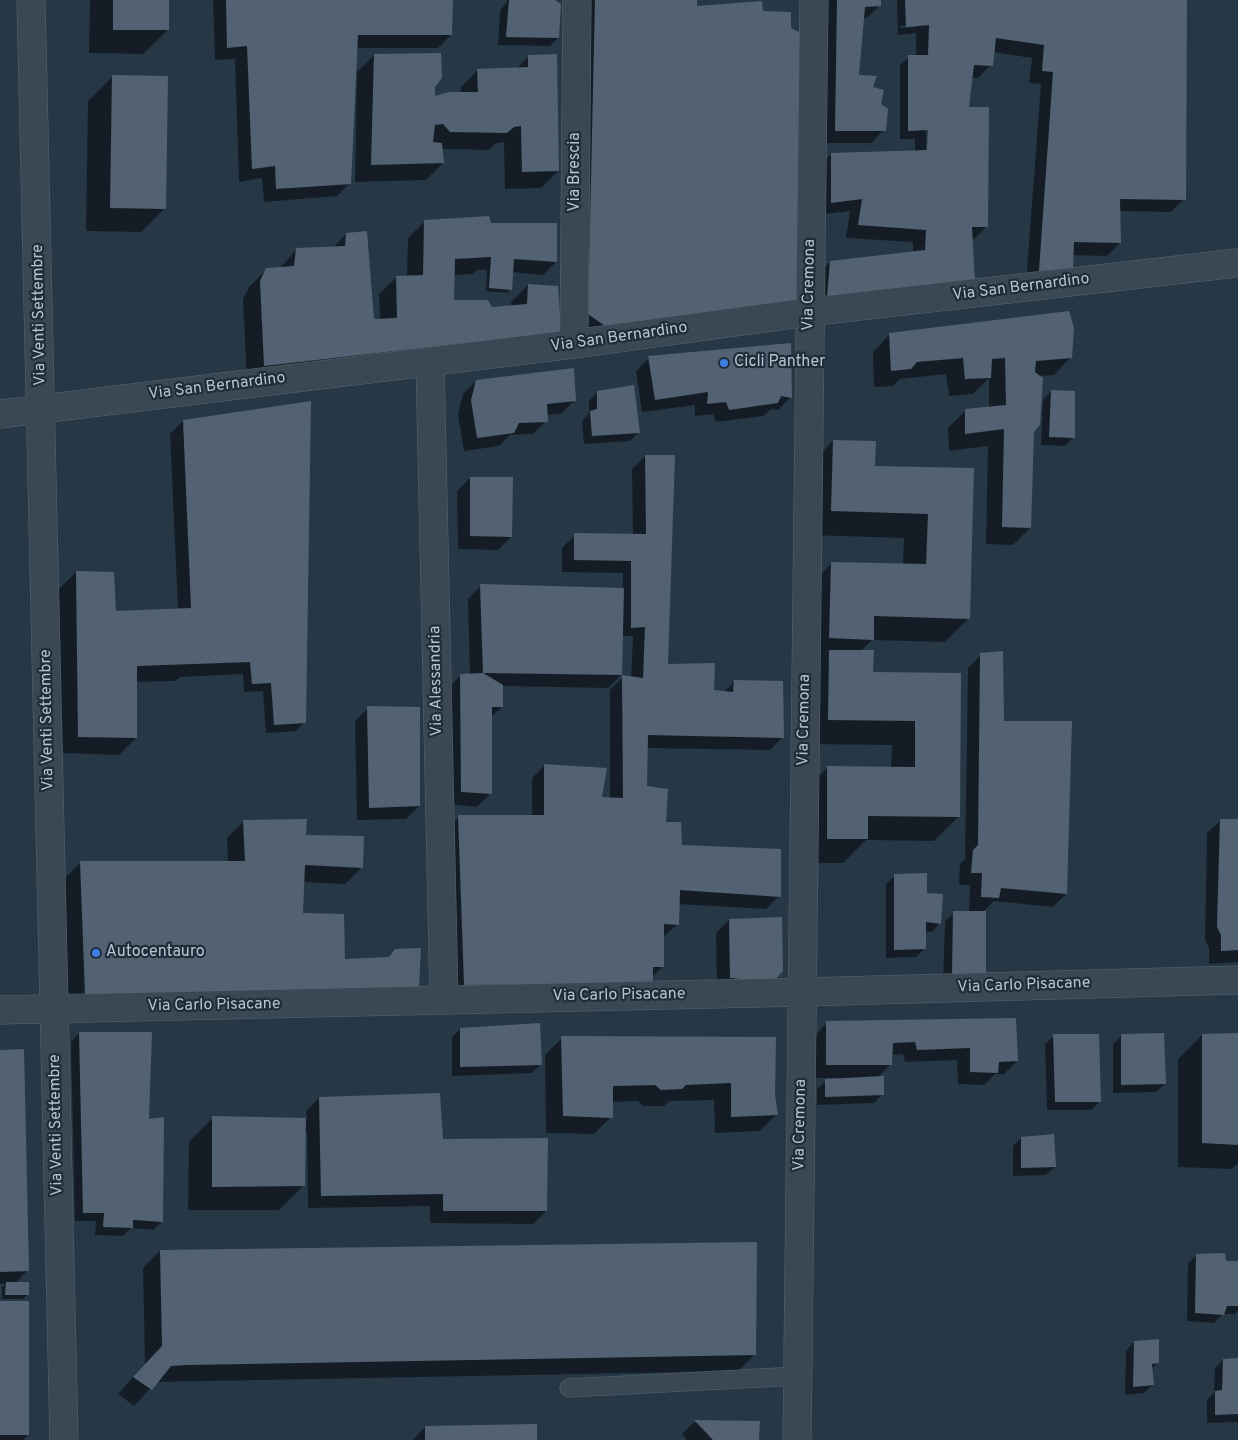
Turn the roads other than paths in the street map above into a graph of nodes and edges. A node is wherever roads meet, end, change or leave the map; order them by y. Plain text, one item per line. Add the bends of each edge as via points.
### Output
1 (31, 0) edge
2 (577, 0) edge
3 (814, 0) edge
4 (1238, 263) edge
5 (809, 312) junction
6 (574, 344) junction
7 (430, 362) junction
8 (42, 409) junction
9 (0, 414) edge
10 (1238, 980) edge
11 (802, 992) junction
12 (444, 1000) junction
13 (54, 1009) junction
14 (0, 1010) edge
15 (798, 1376) junction
16 (569, 1388) dead end
17 (64, 1440) edge
18 (797, 1440) edge

1 - 8 street, Via Venti Settembre
2 - 6 street, Via Brescia
3 - 5 street, Via Cremona
4 - 5 street, Via San Bernardino
5 - 6 street, Via San Bernardino
5 - 11 street, Via Cremona
6 - 7 street, Via San Bernardino
7 - 8 street, Via San Bernardino
7 - 12 street, Via Alessandria
8 - 9 street, Via San Bernardino
8 - 13 street, Via Venti Settembre
10 - 11 street, Via Carlo Pisacane
11 - 12 street, Via Carlo Pisacane
11 - 15 street, Via Cremona
12 - 13 street, Via Carlo Pisacane
13 - 14 street, Via Carlo Pisacane
13 - 17 street, Via Venti Settembre
15 - 16 lane
15 - 18 street, Via Cremona

